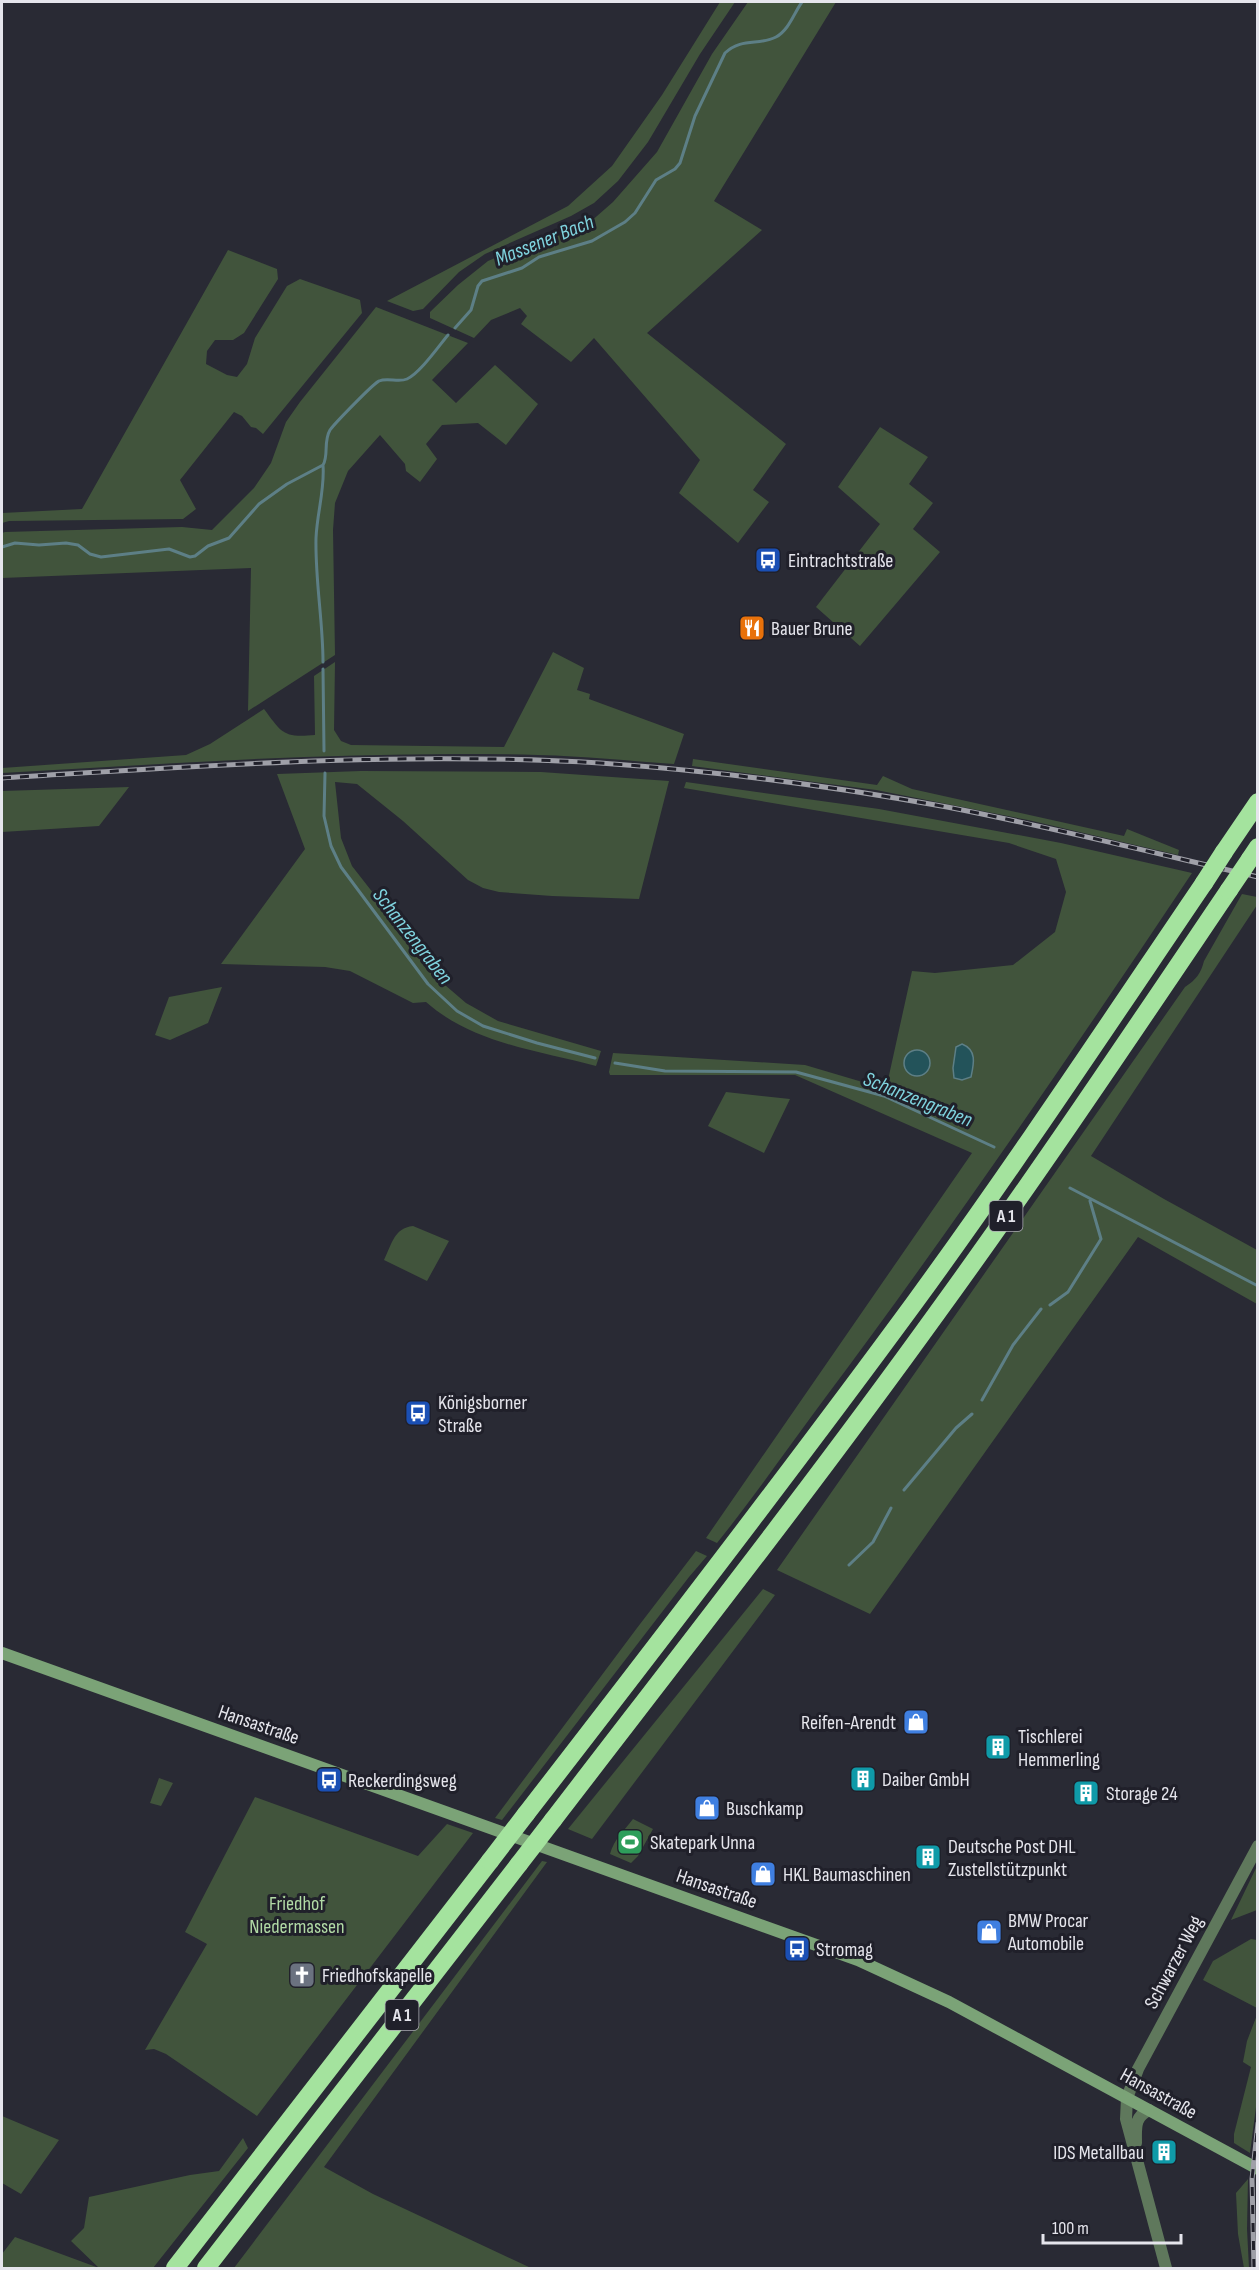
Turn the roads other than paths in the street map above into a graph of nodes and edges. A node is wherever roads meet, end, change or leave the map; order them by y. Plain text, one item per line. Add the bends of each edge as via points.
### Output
1 (1257, 802) edge
2 (1254, 853) edge
3 (2, 1653) edge
4 (1257, 1846) edge
5 (1127, 2098) junction
6 (1149, 2110) junction
7 (1137, 2162) junction
8 (1257, 2169) edge
9 (175, 2268) edge
10 (206, 2268) edge
11 (1166, 2268) edge

1 - 9 highway, A 1, bridge via 916,1301 708,1579
2 - 10 highway, A 1, bridge via 1043,1165 935,1315 772,1534
3 - 5 main road, Hansastraße via 858,1960 949,2002
4 - 5 street, Schwarzer Weg via 1138,2069
5 - 6 main road, Hansastraße
5 - 7 street via 1126,2119
6 - 7 street via 1136,2122
6 - 8 main road, Hansastraße
7 - 11 street

